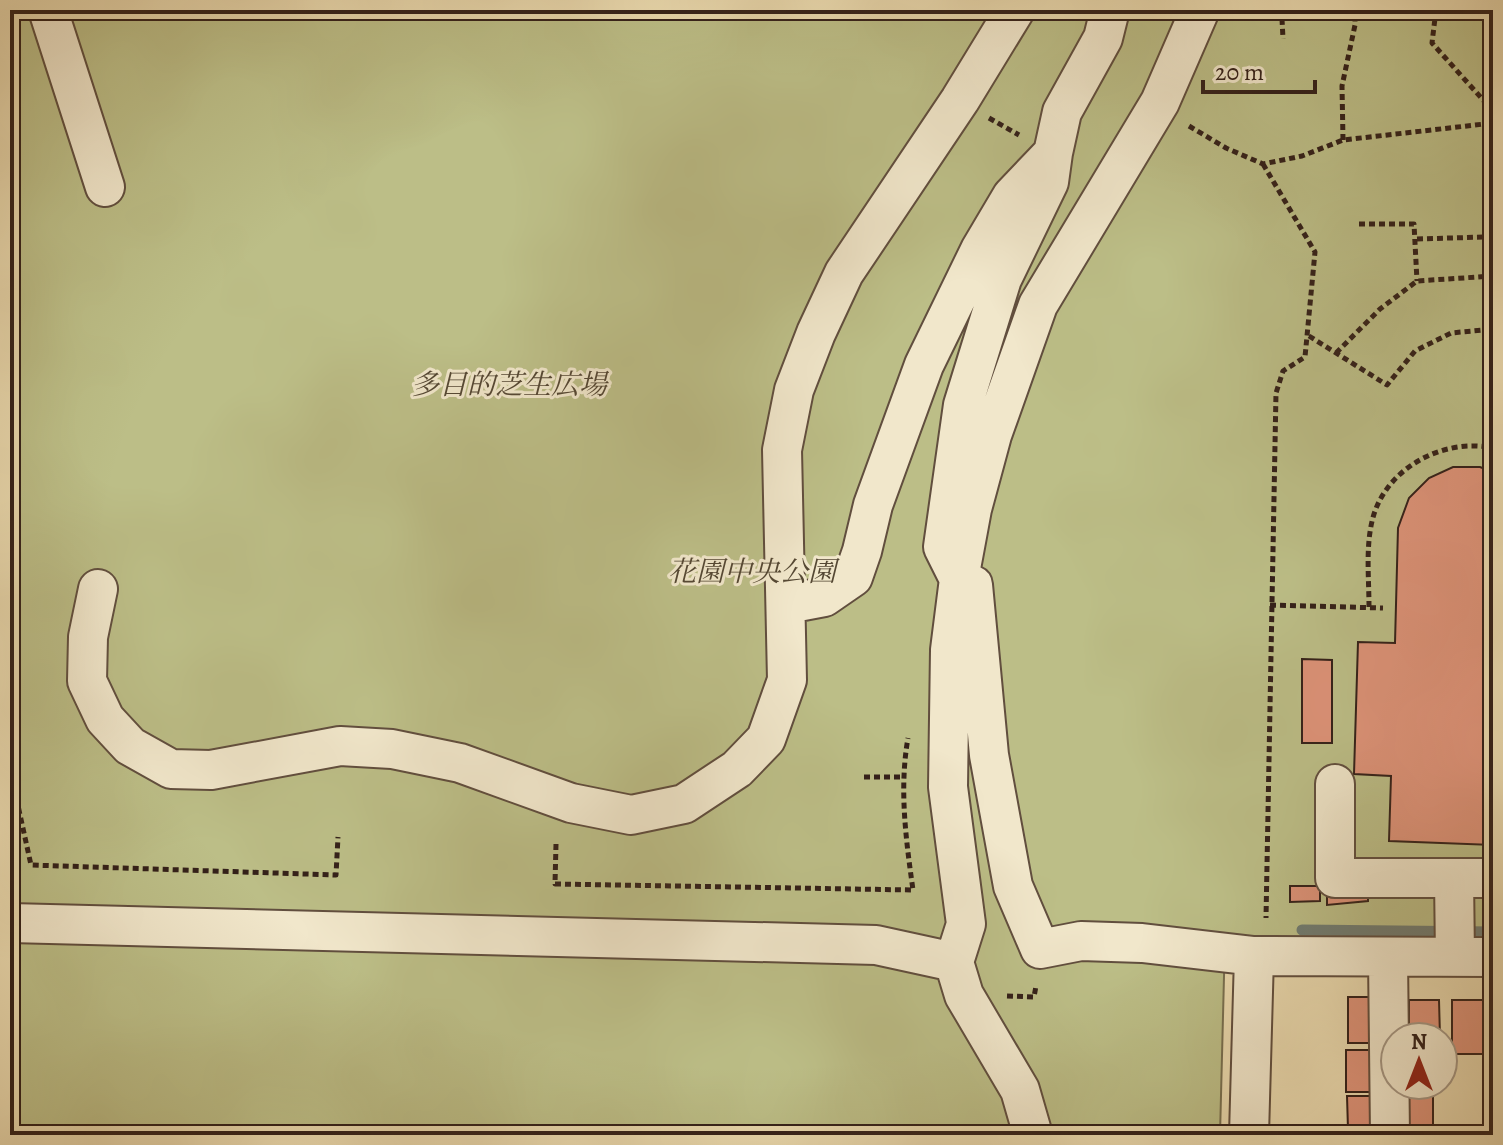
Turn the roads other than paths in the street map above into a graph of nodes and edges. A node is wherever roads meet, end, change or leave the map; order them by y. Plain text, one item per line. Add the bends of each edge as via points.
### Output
1 (48, 10) edge
2 (1015, 10) edge
3 (1110, 10) edge
4 (1200, 10) edge
5 (1053, 153) junction
6 (105, 187) dead end
7 (959, 579) junction
8 (98, 589) dead end
9 (787, 604) junction
10 (1335, 784) dead end
11 (1454, 878) junction
12 (1493, 878) edge
13 (12, 926) edge
14 (1455, 939) junction
15 (1254, 956) junction
16 (1388, 957) junction
17 (1493, 957) edge
18 (959, 979) junction
19 (1033, 1135) edge
20 (1249, 1135) edge
21 (1390, 1135) edge

1 - 6 street
2 - 9 street via 844,273 794,390 782,450
3 - 5 street via 1103,38 1062,112
4 - 7 street via 1160,102 1038,305 992,435
5 - 7 street via 1049,182 1002,279 963,405 943,547
5 - 9 street via 1012,196 924,365 853,577 824,597
7 - 15 street via 973,585 989,755 1013,886 1040,949 1081,941
7 - 18 street via 950,650 948,787 966,924
8 - 9 street via 88,637 87,681 105,719 130,746 171,769 211,770 340,746 392,749 460,763 571,803 631,815 684,804 737,769 766,739 787,680
10 - 11 street via 1335,878
11 - 12 street
11 - 14 street
13 - 18 street via 876,945
14 - 16 street
14 - 17 street
15 - 16 street
15 - 20 street
16 - 21 street
18 - 19 street via 1020,1090

